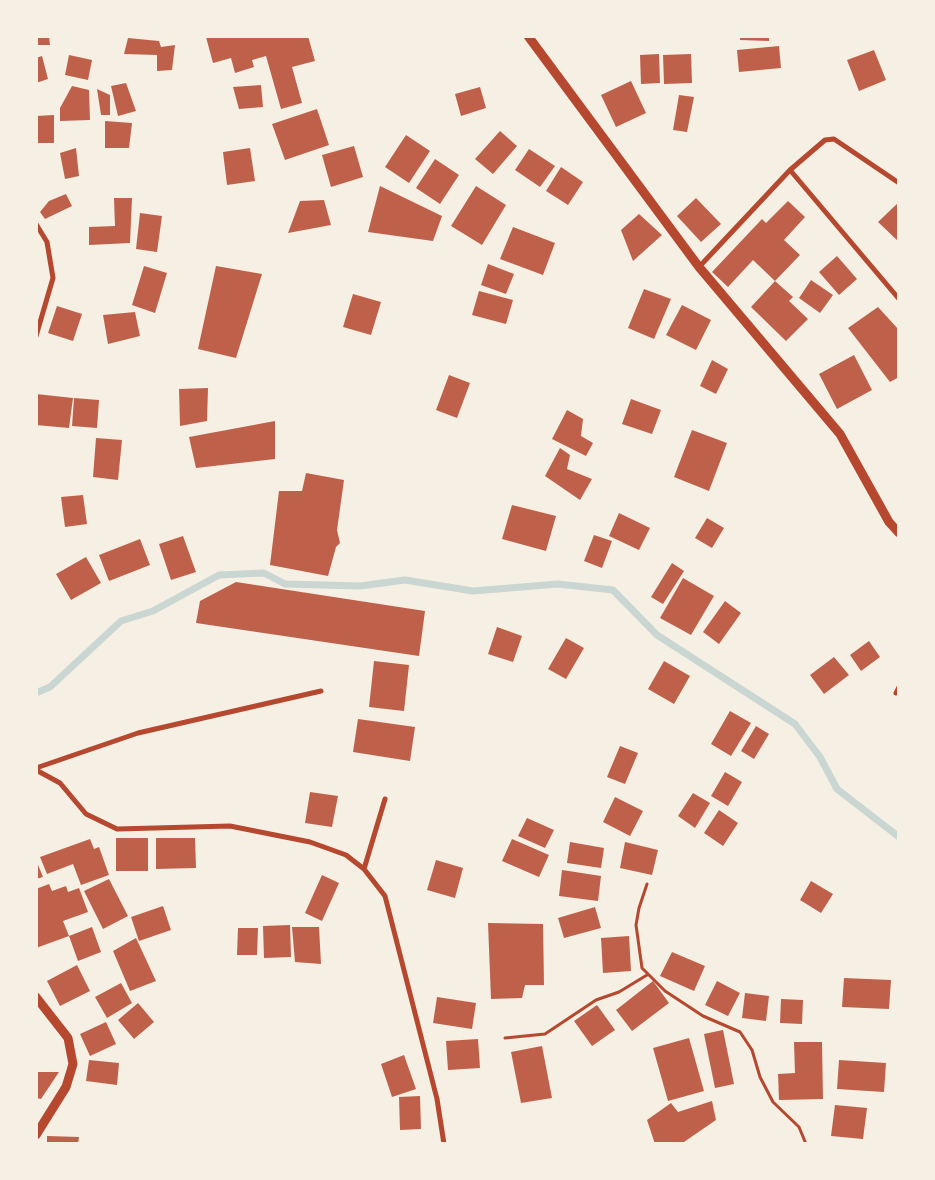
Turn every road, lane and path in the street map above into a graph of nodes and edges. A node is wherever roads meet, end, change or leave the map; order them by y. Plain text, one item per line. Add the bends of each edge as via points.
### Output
1 (528, 36) edge
2 (790, 170) junction
3 (899, 183) edge
4 (36, 224) edge
5 (699, 267) junction
6 (899, 299) edge
7 (36, 336) edge
8 (899, 533) edge
9 (899, 687) edge
10 (321, 691) dead end
11 (896, 693) dead end
12 (36, 769) edge
13 (385, 798) dead end
14 (364, 869) junction
15 (647, 884) dead end
16 (648, 975) junction
17 (36, 997) edge
18 (505, 1038) dead end
19 (36, 1135) edge
20 (444, 1144) edge
21 (806, 1144) edge

1 - 5 street
2 - 3 street via 825,140 834,139
2 - 5 street
2 - 6 street
4 - 7 street via 47,242 53,278
5 - 8 street via 840,434
9 - 11 street
10 - 12 street via 138,733
12 - 14 street via 60,783 86,814 117,829 230,826 310,842 346,855
13 - 14 street
14 - 20 street via 385,896 437,1099
15 - 16 path via 636,925 642,968
16 - 18 path via 619,992 596,1000 545,1034
16 - 21 path via 665,991 703,1016 740,1032 752,1050 760,1077 773,1102 799,1127
17 - 19 street via 68,1038 73,1064 66,1087

